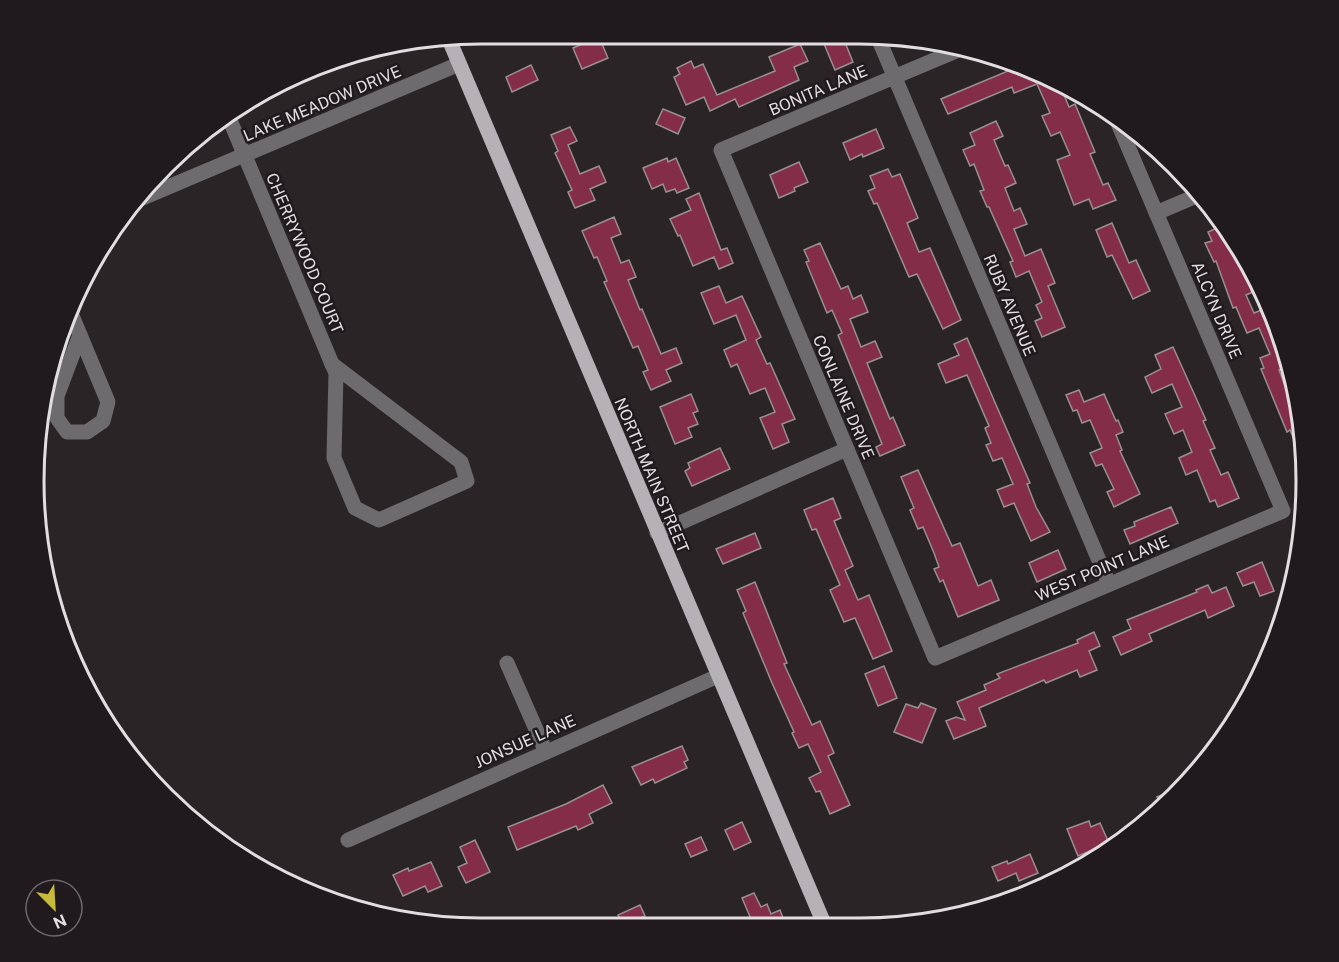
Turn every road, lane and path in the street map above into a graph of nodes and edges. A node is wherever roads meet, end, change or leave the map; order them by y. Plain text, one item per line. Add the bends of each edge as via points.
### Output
1 (451, 44) edge
2 (881, 44) edge
3 (950, 53) edge
4 (459, 64) junction
5 (894, 77) junction
6 (231, 122) edge
7 (1122, 133) edge
8 (721, 150) joint
9 (244, 155) junction
10 (151, 194) edge
11 (1191, 198) edge
12 (1156, 213) junction
13 (74, 321) edge
14 (80, 335) junction
15 (332, 364) junction
16 (847, 449) junction
17 (1283, 511) joint
18 (657, 533) junction
19 (1109, 585) junction
20 (935, 658) joint
21 (507, 663) dead end
22 (718, 676) junction
23 (546, 752) junction
24 (348, 840) dead end
25 (822, 919) edge

1 - 4 main road, NORTH MAIN STREET
2 - 5 street, RUBY AVENUE
3 - 5 street, BONITA LANE
4 - 9 street, LAKE MEADOW DRIVE
4 - 18 main road, NORTH MAIN STREET
5 - 8 street, BONITA LANE
5 - 19 street, RUBY AVENUE
6 - 9 street, CHERRYWOOD COURT
7 - 12 street, ALCYN DRIVE
8 - 16 street, CONLAINE DRIVE
9 - 10 street, LAKE MEADOW DRIVE
9 - 15 street, CHERRYWOOD COURT
11 - 12 street
12 - 17 street, ALCYN DRIVE
13 - 14 street
14 - 14 street via 57,396 57,418 67,432 87,432 103,421 108,402
15 - 15 street, CHERRYWOOD COURT via 336,373 334,458 355,508 380,520 467,481 461,462
16 - 18 street
16 - 20 street, CONLAINE DRIVE
17 - 19 street, WEST POINT LANE
18 - 22 main road, NORTH MAIN STREET
19 - 20 street, WEST POINT LANE
21 - 23 street
22 - 23 street, JONSUE LANE
22 - 25 main road, NORTH MAIN STREET
23 - 24 street, JONSUE LANE

